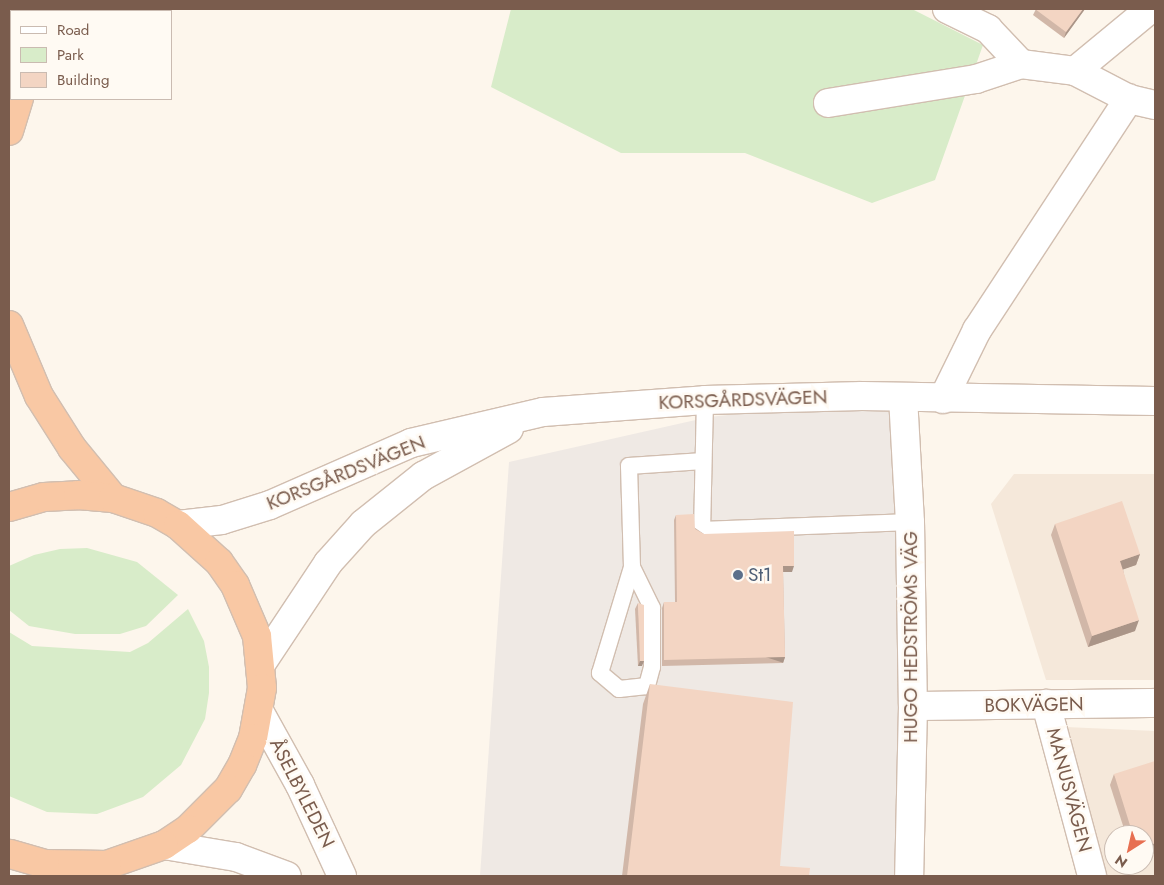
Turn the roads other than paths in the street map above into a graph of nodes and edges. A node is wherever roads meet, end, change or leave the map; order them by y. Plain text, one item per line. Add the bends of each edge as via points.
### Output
1 (947, 9) edge
2 (1150, 9) edge
3 (1022, 64) junction
4 (1075, 71) junction
5 (19, 100) edge
6 (1129, 100) junction
7 (828, 103) dead end
8 (1155, 105) edge
9 (9, 131) edge
10 (9, 325) edge
11 (903, 397) junction
12 (943, 399) junction
13 (705, 400) junction
14 (1155, 402) edge
15 (543, 412) junction
16 (703, 461) junction
17 (113, 498) junction
18 (9, 507) edge
19 (910, 522) junction
20 (178, 525) junction
21 (632, 568) junction
22 (261, 664) junction
23 (1155, 703) edge
24 (1046, 704) junction
25 (913, 706) junction
26 (259, 711) junction
27 (164, 845) junction
28 (9, 854) edge
29 (101, 870) edge
30 (286, 876) edge
31 (342, 876) edge
32 (910, 876) edge
33 (1092, 876) edge

1 - 3 street via 988,29
2 - 4 street
3 - 4 street
3 - 7 street via 976,79
4 - 6 street
5 - 9 highway
6 - 8 street
6 - 12 street via 977,330
10 - 17 highway via 39,396 72,448
11 - 12 street, KORSGÅRDSVÄGEN
11 - 13 street, KORSGÅRDSVÄGEN
11 - 19 street, HUGO HEDSTRÖMS VÄG
12 - 14 street, KORSGÅRDSVÄGEN
13 - 15 street, KORSGÅRDSVÄGEN
13 - 16 lane
15 - 20 street, KORSGÅRDSVÄGEN via 411,443 255,510 222,520
15 - 22 street, KORSGÅRDSVÄGEN via 422,476 363,524 328,563
16 - 19 lane via 702,530
16 - 21 lane via 629,466
17 - 18 highway via 44,497
17 - 20 highway
19 - 25 street, HUGO HEDSTRÖMS VÄG
20 - 22 highway via 219,562 235,585 257,636
21 - 21 lane via 652,608 652,667 647,686 619,689 600,673
22 - 26 highway
23 - 24 street, BOKVÄGEN
24 - 25 street, BOKVÄGEN
24 - 33 street, MANUSVÄGEN
25 - 32 street, HUGO HEDSTRÖMS VÄG
26 - 27 highway via 253,738 228,789 195,823
26 - 31 street, ÅSELBYLEDEN via 300,785
27 - 29 highway
27 - 30 street via 236,857
28 - 29 highway via 45,864

